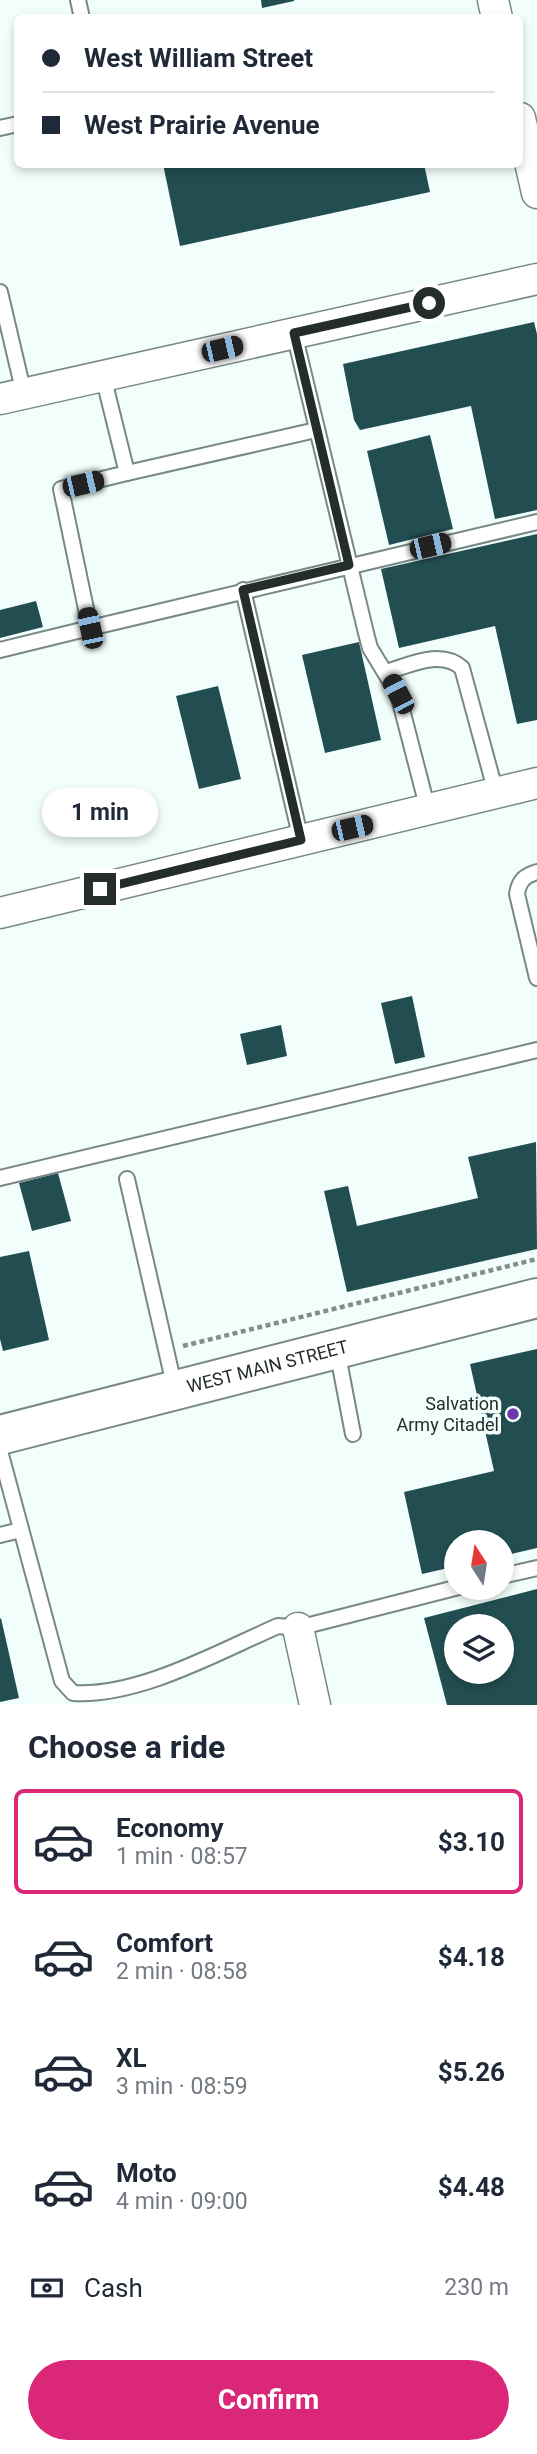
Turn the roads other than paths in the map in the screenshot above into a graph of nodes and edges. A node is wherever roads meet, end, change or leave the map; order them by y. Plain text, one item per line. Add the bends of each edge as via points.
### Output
1 (523, 131) edge
2 (537, 193) edge
3 (537, 278) edge
4 (0, 292) edge
5 (294, 333) junction
6 (103, 376) junction
7 (12, 397) edge
8 (316, 430) junction
9 (127, 474) junction
10 (537, 522) edge
11 (349, 565) junction
12 (243, 590) junction
13 (90, 628) junction
14 (0, 650) edge
15 (386, 672) junction
16 (537, 783) edge
17 (496, 793) junction
18 (428, 810) junction
19 (301, 840) junction
20 (537, 872) edge
21 (0, 913) edge
22 (537, 978) edge
23 (537, 1050) edge
24 (0, 1178) edge
25 (127, 1179) dead end
26 (537, 1298) edge
27 (337, 1349) junction
28 (175, 1390) junction
29 (353, 1434) dead end
30 (0, 1435) edge
31 (0, 1451) edge
32 (21, 1530) junction
33 (0, 1535) edge
34 (537, 1568) edge
35 (514, 1573) edge
36 (444, 1591) edge
37 (298, 1628) junction
38 (316, 1705) edge

1 - 2 street
3 - 5 street
4 - 7 lane
5 - 6 street
5 - 8 lane
6 - 7 street
6 - 9 lane
8 - 9 lane
8 - 11 lane
9 - 13 lane via 61,489
10 - 11 lane
11 - 12 lane
11 - 15 lane via 370,648
12 - 13 lane
12 - 19 lane
13 - 14 lane
15 - 17 lane via 444,658 462,668
15 - 18 lane via 398,694
16 - 17 street
17 - 18 street
18 - 19 street
19 - 21 street
20 - 22 lane via 527,875 517,894
23 - 24 lane
25 - 28 lane
26 - 27 street, WEST MAIN STREET
27 - 28 street, WEST MAIN STREET
27 - 29 lane
28 - 30 street, WEST MAIN STREET
31 - 32 lane
32 - 33 lane
32 - 37 lane via 62,1681 73,1693 92,1695 147,1683 278,1626
34 - 35 lane
36 - 37 lane
37 - 38 street

